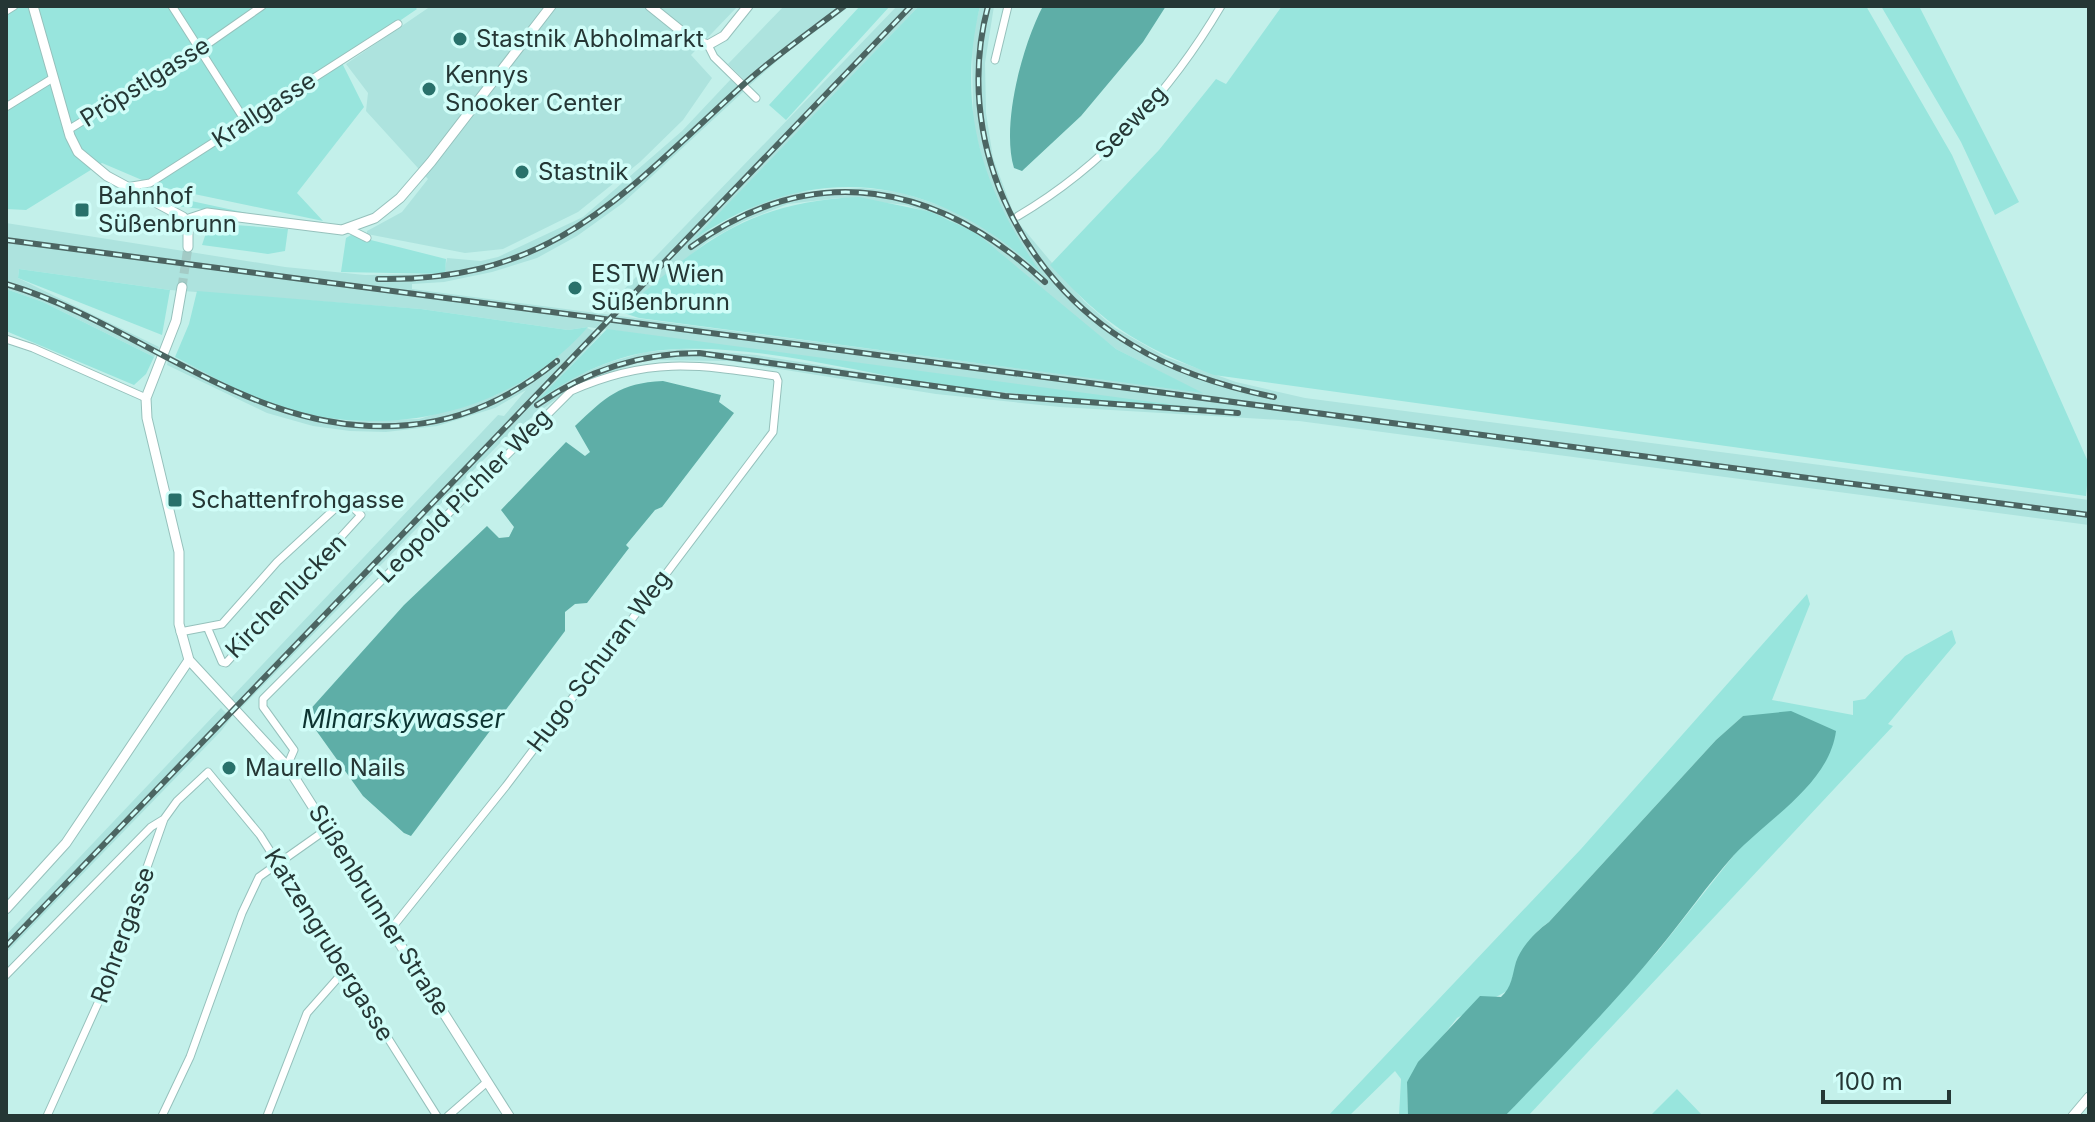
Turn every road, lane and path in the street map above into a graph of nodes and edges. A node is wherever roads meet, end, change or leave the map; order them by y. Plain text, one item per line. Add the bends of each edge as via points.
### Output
1 (14, 6) edge
2 (33, 6) edge
3 (172, 6) edge
4 (262, 6) edge
5 (551, 6) edge
6 (650, 6) edge
7 (748, 6) edge
8 (1008, 6) edge
9 (1221, 6) edge
10 (6, 11) edge
11 (398, 24) dead end
12 (708, 45) junction
13 (199, 50) junction
14 (995, 60) dead end
15 (53, 78) junction
16 (756, 98) dead end
17 (6, 107) edge
18 (246, 122) junction
19 (68, 130) junction
20 (126, 187) junction
21 (1018, 216) dead end
22 (186, 220) junction
23 (349, 229) junction
24 (367, 238) dead end
25 (188, 247) tunnel mouth
26 (182, 287) tunnel mouth
27 (6, 339) edge
28 (778, 381) joint
29 (146, 398) junction
30 (208, 629) junction
31 (180, 632) junction
32 (189, 660) junction
33 (287, 766) junction
34 (214, 778) joint
35 (164, 819) junction
36 (327, 829) junction
37 (277, 862) junction
38 (6, 909) edge
39 (391, 929) junction
40 (345, 970) junction
41 (6, 975) edge
42 (487, 1082) junction
43 (2089, 1097) edge
44 (47, 1116) edge
45 (162, 1116) edge
46 (267, 1116) edge
47 (437, 1116) edge
48 (448, 1116) edge
49 (509, 1116) edge
50 (2073, 1116) edge

1 - 10 street
2 - 15 street
3 - 13 street
4 - 13 street, Pröpstlgasse
5 - 23 street via 407,190 375,218
6 - 12 street via 691,39
7 - 12 street via 724,36
8 - 14 street
9 - 21 street, Seeweg via 1182,67 1139,118 1078,174
11 - 18 street, Krallgasse
12 - 16 street
13 - 18 street
13 - 19 street, Pröpstlgasse
15 - 17 street
15 - 19 street
18 - 20 street, Krallgasse via 150,183
19 - 20 street via 83,158
20 - 22 street
22 - 23 street via 207,213
22 - 25 street
23 - 24 street
26 - 29 street via 176,321
27 - 29 street
28 - 33 street, Leopold Pichler Weg via 776,376 703,365 630,368 571,391 263,699 263,707 294,750
28 - 39 street, Hugo Schuran Weg via 773,432 506,786
29 - 31 street via 179,552
30 - 30 street, Kirchenlucken via 226,663 361,515 340,504 277,562 228,619
30 - 31 street, Kirchenlucken
31 - 32 street
32 - 33 street, Süßenbrunner Straße
32 - 38 street via 66,843
33 - 36 street, Süßenbrunner Straße
34 - 35 street, Rohrergasse via 208,772
34 - 37 street, Katzengrubergasse
35 - 41 street
35 - 44 street, Rohrergasse via 103,992
36 - 37 street
36 - 39 street, Süßenbrunner Straße
37 - 40 street, Katzengrubergasse
37 - 45 street via 259,877 242,913 190,1057
39 - 42 street, Süßenbrunner Straße
40 - 46 street via 307,1013
40 - 47 street, Katzengrubergasse
42 - 48 street
42 - 49 street, Süßenbrunner Straße
43 - 50 street

